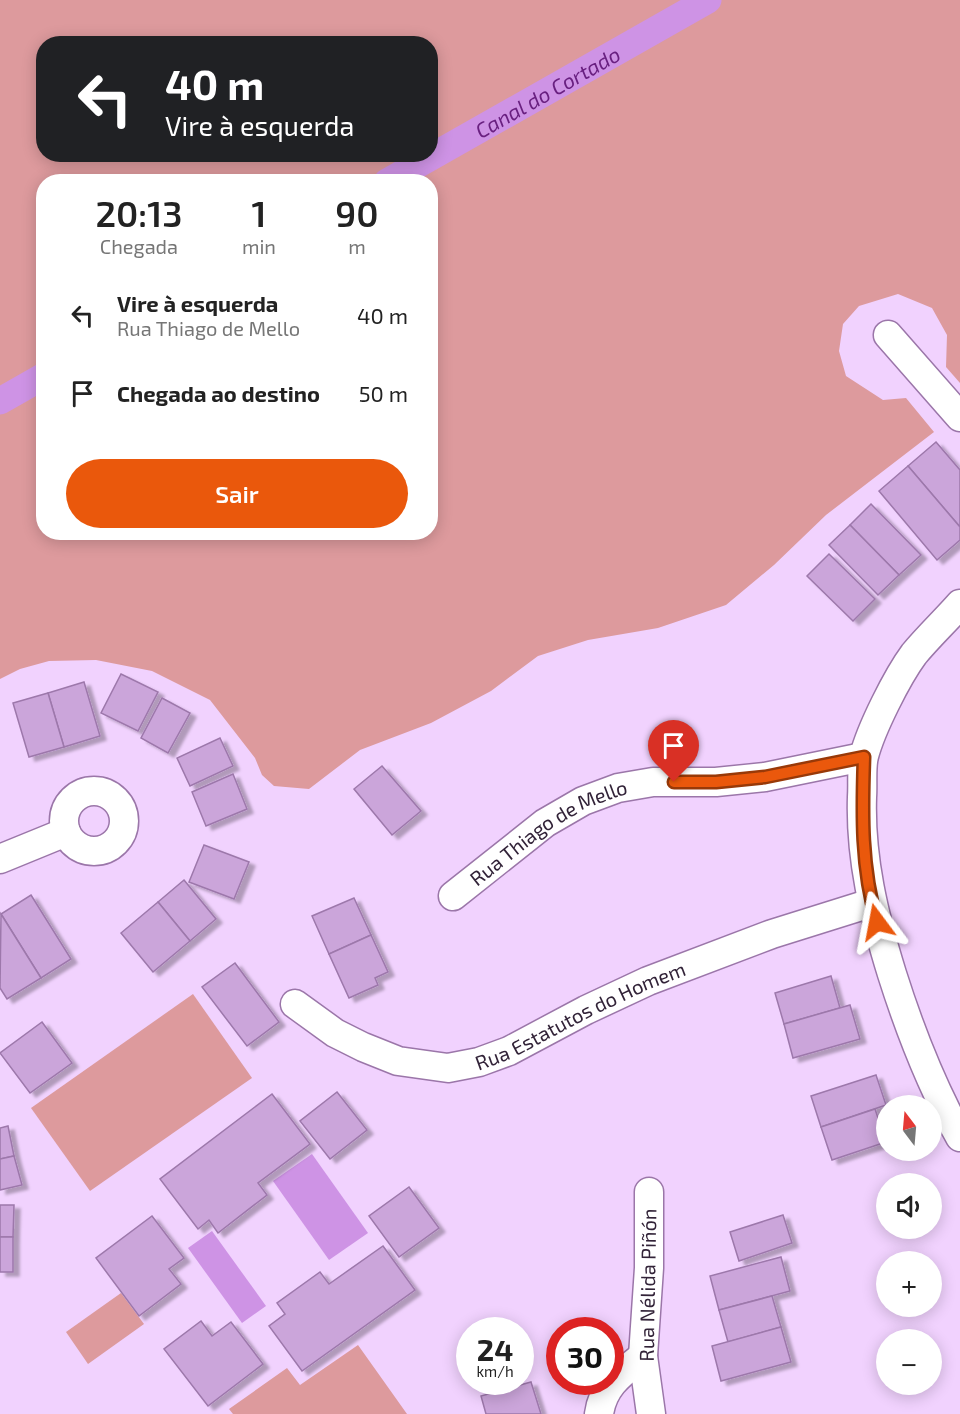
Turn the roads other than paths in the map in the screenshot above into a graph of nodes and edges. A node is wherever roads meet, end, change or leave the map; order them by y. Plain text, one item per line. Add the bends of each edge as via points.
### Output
1 (888, 335) dead end
2 (960, 417) edge
3 (960, 604) edge
4 (864, 757) junction
5 (66, 832) dead end
6 (0, 859) edge
7 (453, 896) dead end
8 (872, 903) junction
9 (295, 1004) dead end
10 (960, 1137) edge
11 (649, 1192) dead end
12 (643, 1356) junction
13 (599, 1414) edge
14 (651, 1414) edge

1 - 2 street
3 - 4 street via 914,655 882,710
4 - 7 street, Rua Thiago de Mello via 765,777 653,782 618,788 583,801 545,823
4 - 8 street via 862,839
5 - 6 street
8 - 9 street, Rua Estatutos do Homem via 772,934 648,981 509,1051 448,1068 398,1061 363,1047 335,1034
8 - 10 street via 909,1027 930,1080
11 - 12 street, Rua Nélida Piñón
12 - 13 street via 612,1381
12 - 14 street, Rua Nélida Piñón

